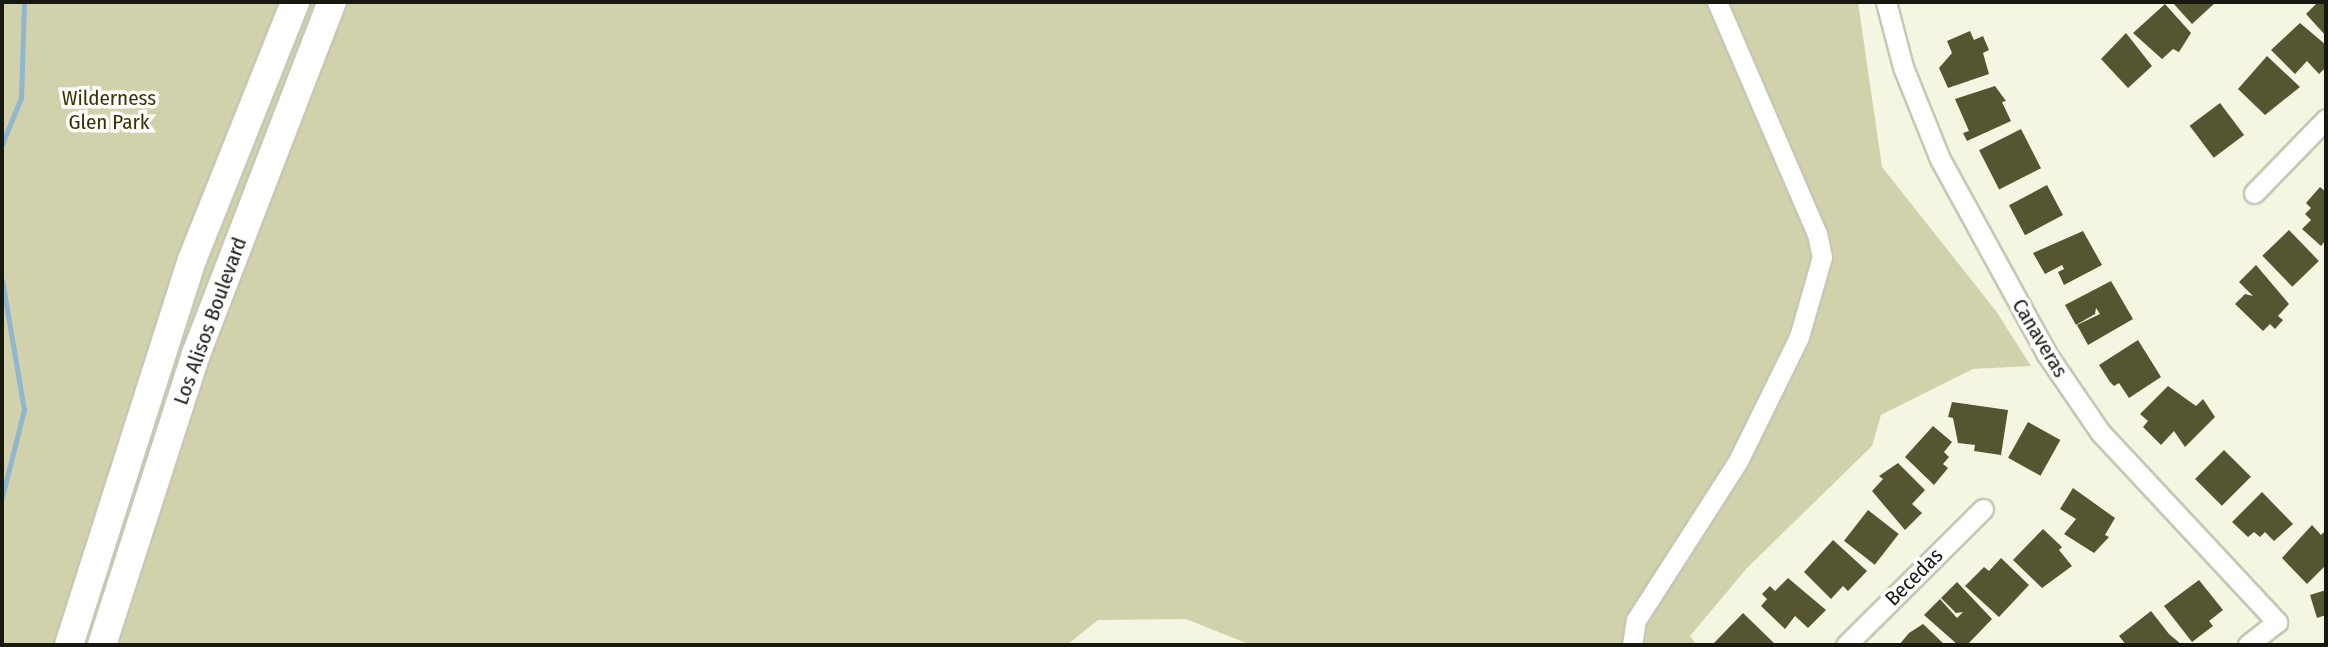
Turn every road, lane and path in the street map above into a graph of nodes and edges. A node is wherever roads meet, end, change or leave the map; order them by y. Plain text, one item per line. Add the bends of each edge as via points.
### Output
1 (295, 2) edge
2 (332, 2) edge
3 (1717, 2) edge
4 (1885, 2) edge
5 (2326, 119) edge
6 (2254, 193) dead end
7 (1983, 509) dead end
8 (69, 645) edge
9 (102, 645) edge
10 (1632, 645) edge
11 (1846, 645) edge
12 (2248, 645) edge

1 - 8 main road, Los Alisos Boulevard via 192,260
2 - 9 main road, Los Alisos Boulevard via 196,354
3 - 10 street via 1817,234 1822,257 1799,337 1738,461 1636,620
4 - 12 street, Canaveras via 1903,67 1940,159 2046,353 2100,432 2277,622
5 - 6 street
7 - 11 street, Becedas

